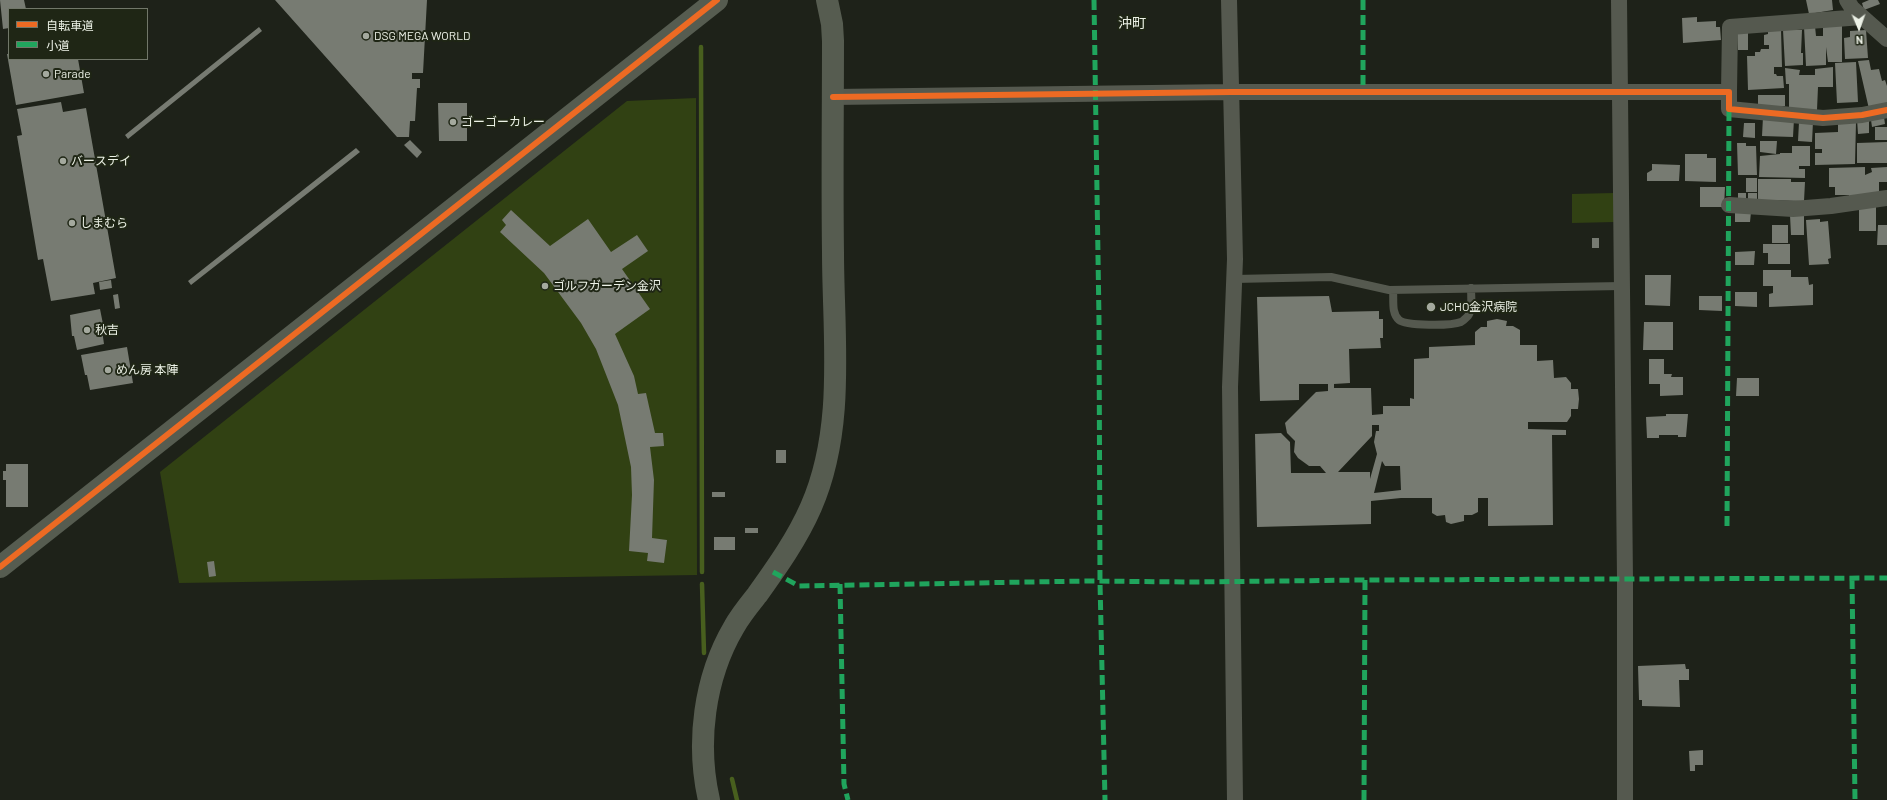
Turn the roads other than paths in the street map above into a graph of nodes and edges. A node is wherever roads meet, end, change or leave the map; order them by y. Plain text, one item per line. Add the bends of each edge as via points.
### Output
1 (717, 0) edge
2 (827, 0) edge
3 (1229, 0) edge
4 (1619, 0) edge
5 (1847, 0) edge
6 (1862, 17) junction
7 (1887, 38) edge
8 (1621, 91) junction
9 (1231, 92) junction
10 (1729, 92) junction
11 (833, 97) junction
12 (1887, 110) edge
13 (1887, 198) edge
14 (1729, 205) dead end
15 (1234, 279) junction
16 (1622, 286) junction
17 (1471, 288) junction
18 (1393, 290) junction
19 (0, 567) edge
20 (709, 800) edge
21 (1234, 800) edge
22 (1625, 800) edge

1 - 19 street
2 - 11 street via 832,24
3 - 9 street
4 - 8 street
5 - 6 street
6 - 7 street
6 - 10 street via 1730,27
8 - 9 street
8 - 10 street
8 - 16 street
9 - 11 street
9 - 15 street
10 - 12 street via 1729,109 1823,118
11 - 20 street via 835,380 829,442 811,507 792,544 734,626 718,663 707,698 702,740 704,779
13 - 14 street via 1793,209
15 - 18 lane via 1331,277
15 - 21 street via 1230,387
16 - 17 lane
16 - 22 street
17 - 18 lane
17 - 18 lane via 1471,309 1461,322 1411,324 1396,316

